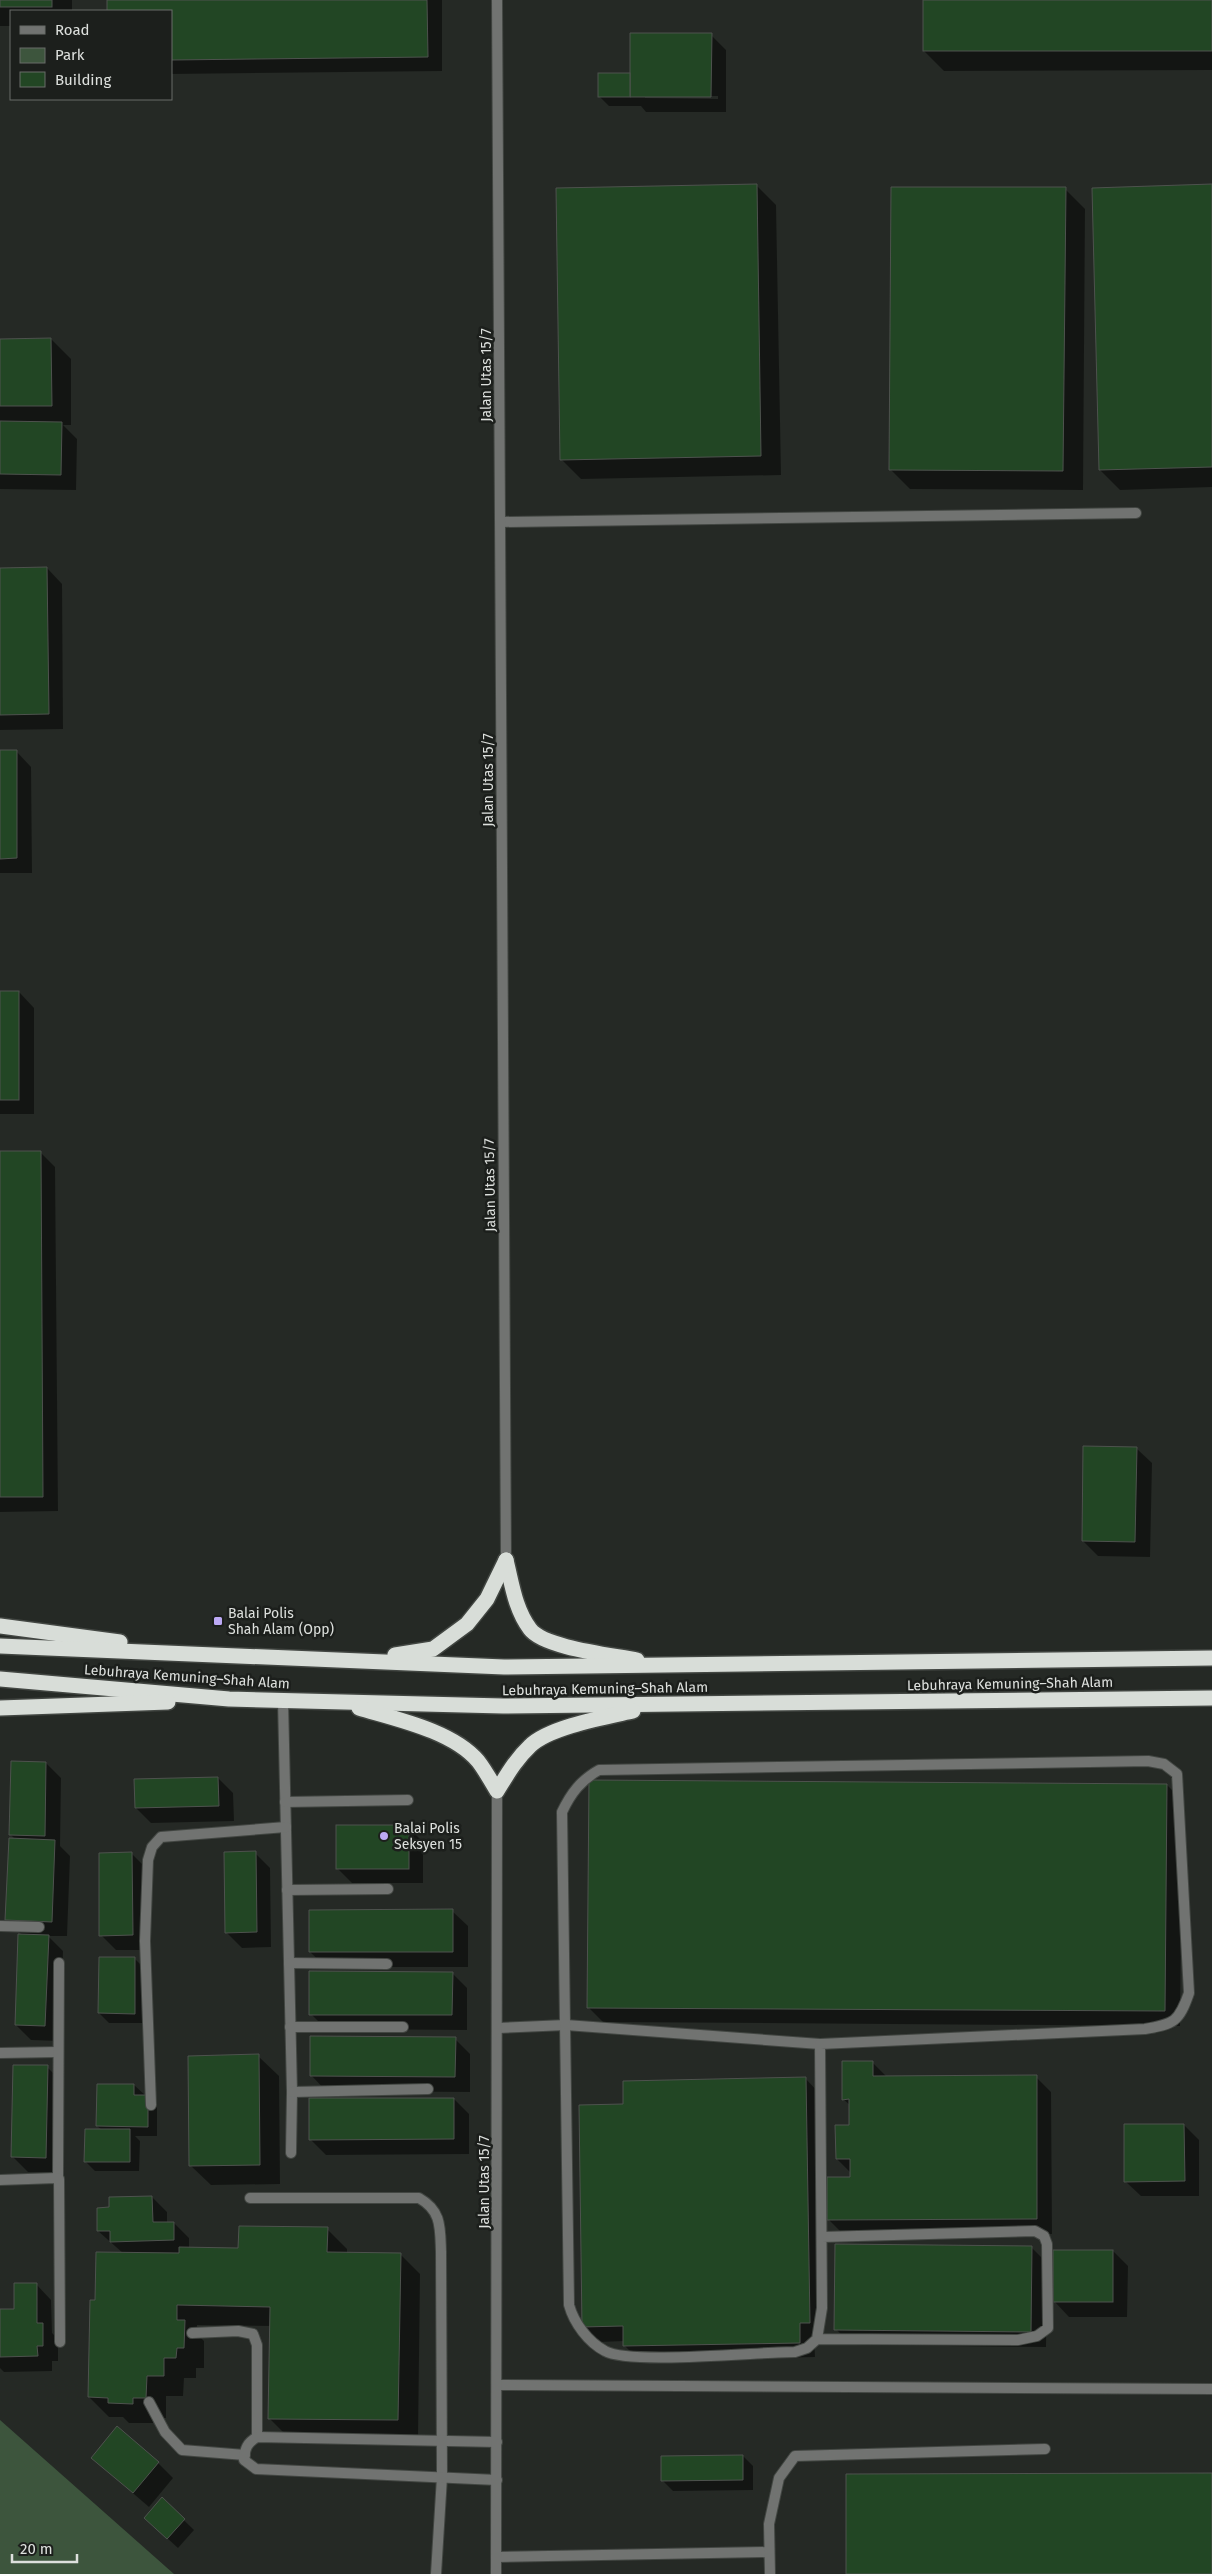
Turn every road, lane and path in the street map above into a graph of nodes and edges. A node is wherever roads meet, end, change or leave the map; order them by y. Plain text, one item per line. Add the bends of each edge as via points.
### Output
1 (497, 0) edge
2 (1136, 512) dead end
3 (501, 522) junction
4 (506, 1560) junction
5 (0, 1626) edge
6 (0, 1646) edge
7 (208, 1654) junction
8 (1212, 1658) edge
9 (362, 1659) junction
10 (672, 1666) junction
11 (0, 1679) edge
12 (1212, 1698) edge
13 (229, 1699) junction
14 (283, 1701) junction
15 (338, 1702) junction
16 (658, 1704) junction
17 (0, 1708) edge
18 (497, 1791) junction
19 (408, 1800) dead end
20 (285, 1802) junction
21 (286, 1827) junction
22 (388, 1889) dead end
23 (287, 1890) junction
24 (0, 1926) edge
25 (39, 1927) dead end
26 (289, 1962) junction
27 (59, 1963) dead end
28 (387, 1964) dead end
29 (566, 2025) junction
30 (290, 2027) junction
31 (403, 2027) dead end
32 (498, 2028) junction
33 (820, 2044) junction
34 (58, 2052) junction
35 (0, 2053) edge
36 (428, 2089) dead end
37 (292, 2092) junction
38 (151, 2105) dead end
39 (291, 2153) dead end
40 (58, 2178) junction
41 (0, 2180) edge
42 (250, 2198) dead end
43 (822, 2237) junction
44 (192, 2333) dead end
45 (817, 2339) junction
46 (60, 2342) dead end
47 (498, 2385) junction
48 (1212, 2388) edge
49 (150, 2402) dead end
50 (257, 2437) junction
51 (442, 2441) junction
52 (497, 2442) junction
53 (1045, 2449) dead end
54 (245, 2455) junction
55 (442, 2477) junction
56 (497, 2480) junction
57 (769, 2552) junction
58 (496, 2557) junction
59 (436, 2574) edge
60 (496, 2574) edge
61 (770, 2574) edge

1 - 3 street, Jalan Utas 15/7
2 - 3 street
3 - 4 street, Jalan Utas 15/7
4 - 9 highway via 487,1599 467,1624 434,1649
4 - 10 highway via 516,1603 531,1631 562,1646
5 - 7 highway
6 - 7 highway, Lebuhraya Kemuning–Shah Alam
7 - 9 highway, Lebuhraya Kemuning–Shah Alam
8 - 10 highway, Lebuhraya Kemuning–Shah Alam
9 - 10 highway, Lebuhraya Kemuning–Shah Alam via 504,1667
11 - 13 highway, Lebuhraya Kemuning–Shah Alam
12 - 16 highway, Lebuhraya Kemuning–Shah Alam
13 - 14 highway, Lebuhraya Kemuning–Shah Alam
13 - 17 highway
14 - 15 highway, Lebuhraya Kemuning–Shah Alam
14 - 20 street
15 - 16 highway, Lebuhraya Kemuning–Shah Alam via 503,1706
15 - 18 highway via 406,1722 454,1741 477,1760
16 - 18 highway via 567,1727 531,1745 512,1766
18 - 32 street, Jalan Utas 15/7
19 - 20 street
20 - 21 street
21 - 23 street
21 - 38 street via 161,1837 152,1847 148,1860 145,1941
22 - 23 street
23 - 26 street
24 - 25 street
26 - 28 street
26 - 30 street
27 - 34 street
29 - 32 street
29 - 33 street
29 - 33 street via 562,1812 584,1778 599,1770 1148,1762 1164,1764 1177,1774 1188,1993 1182,2013 1167,2025
29 - 45 street via 569,2305 573,2320 606,2352 639,2358 795,2352 807,2348
30 - 31 street
30 - 37 street
32 - 47 street, Jalan Utas 15/7
33 - 43 street
34 - 35 street
34 - 40 street
36 - 37 street
37 - 39 street
40 - 41 street
40 - 46 street
42 - 51 street via 419,2198 432,2205 439,2222 441,2252
43 - 45 street via 822,2308
43 - 45 street via 1035,2231 1044,2236 1047,2244 1048,2328 1037,2336 1018,2340
44 - 50 street via 238,2331 253,2334 257,2345
47 - 48 street
47 - 52 street, Jalan Utas 15/7
49 - 54 street via 165,2432 182,2450
50 - 51 street
50 - 54 street via 249,2442
51 - 52 street
51 - 55 street
52 - 56 street, Jalan Utas 15/7
53 - 57 street via 795,2456 779,2478 769,2524
54 - 55 street via 244,2460 256,2469
55 - 56 street
55 - 59 street
56 - 58 street, Jalan Utas 15/7
57 - 58 street
57 - 61 street
58 - 60 street, Jalan Utas 15/7

